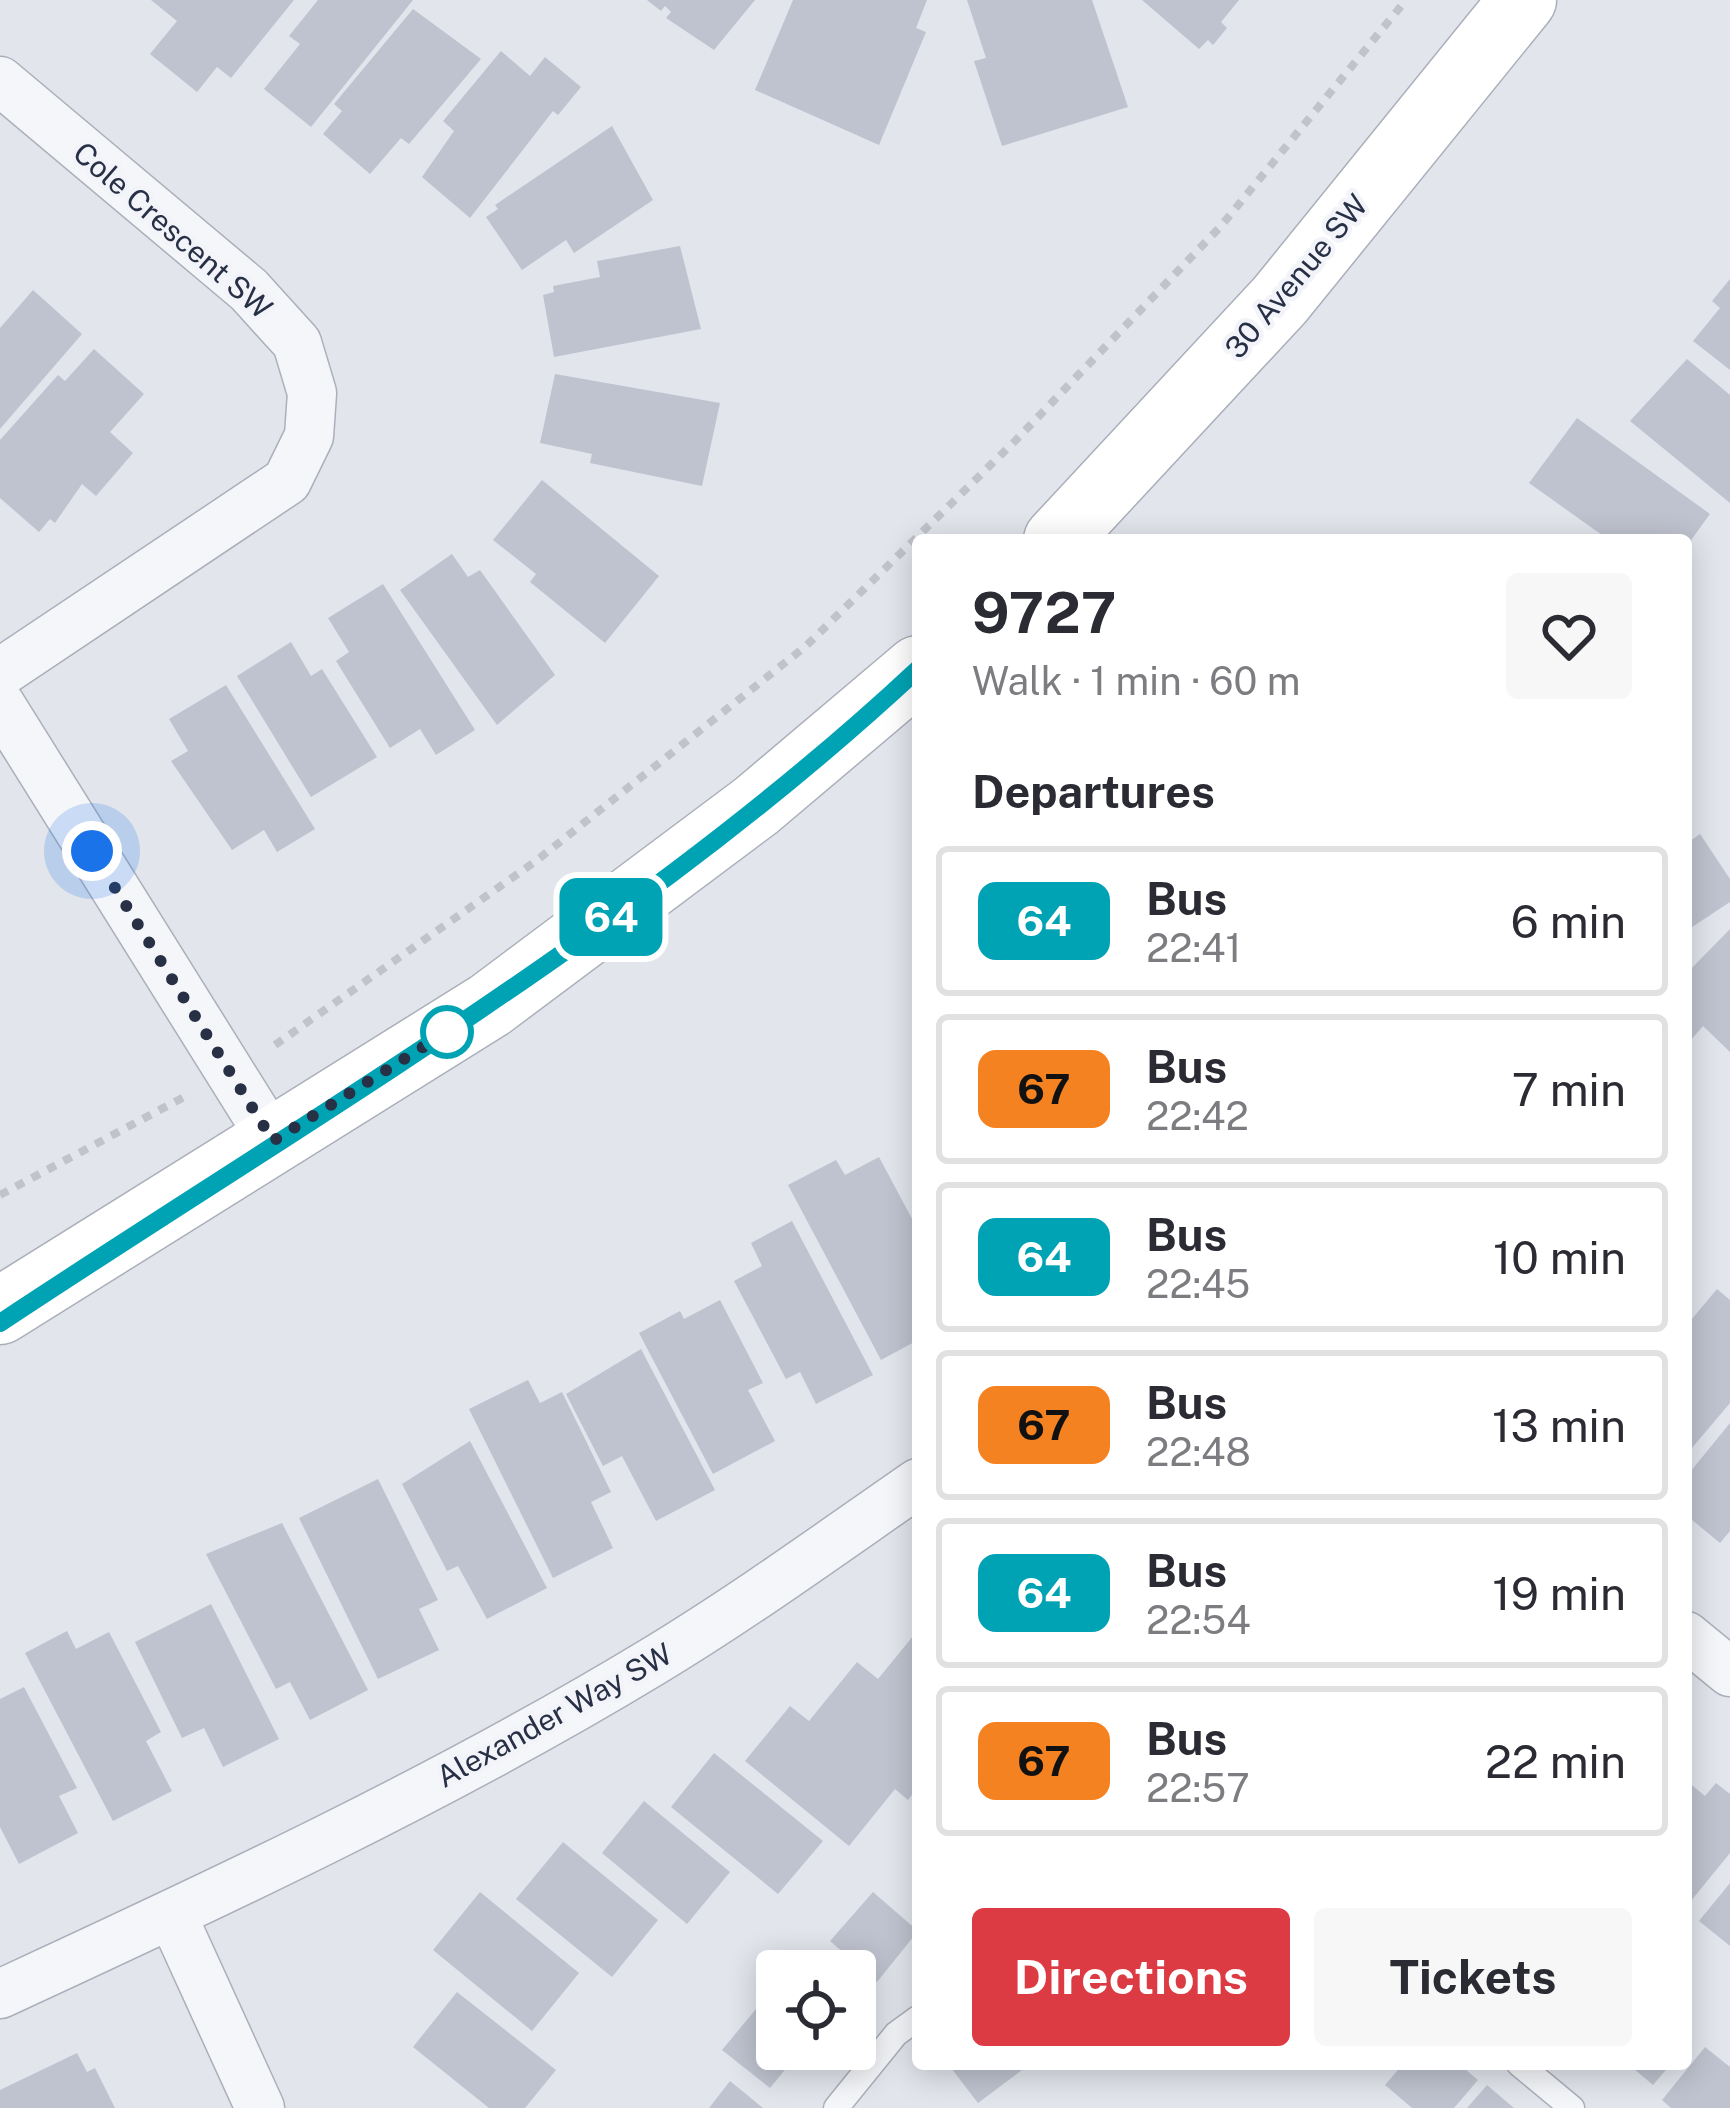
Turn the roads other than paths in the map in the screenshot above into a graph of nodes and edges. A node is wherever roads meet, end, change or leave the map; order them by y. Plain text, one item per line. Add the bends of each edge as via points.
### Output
1 (1523, 0) edge
2 (0, 81) edge
3 (1063, 534) edge
4 (0, 674) edge
5 (912, 674) edge
6 (0, 704) edge
7 (273, 1141) junction
8 (0, 1311) edge
9 (0, 1323) edge
10 (912, 1487) edge
11 (1692, 1641) edge
12 (1730, 1672) edge
13 (172, 1915) junction
14 (0, 1994) edge
15 (912, 2022) edge
16 (1527, 2070) edge
17 (260, 2108) edge
18 (836, 2108) edge
19 (1572, 2108) edge

1 - 3 main road, 30 Avenue SW via 1280,300
2 - 4 street, Cole Crescent SW via 250,290 297,343 312,393 309,436 287,482
5 - 7 main road via 629,904 490,1005
6 - 7 street
7 - 8 main road
7 - 9 main road
10 - 13 street, Alexander Way SW via 653,1661 492,1754
11 - 12 street
13 - 14 street, Alexander Way SW
13 - 17 street
15 - 18 lane
16 - 19 lane

